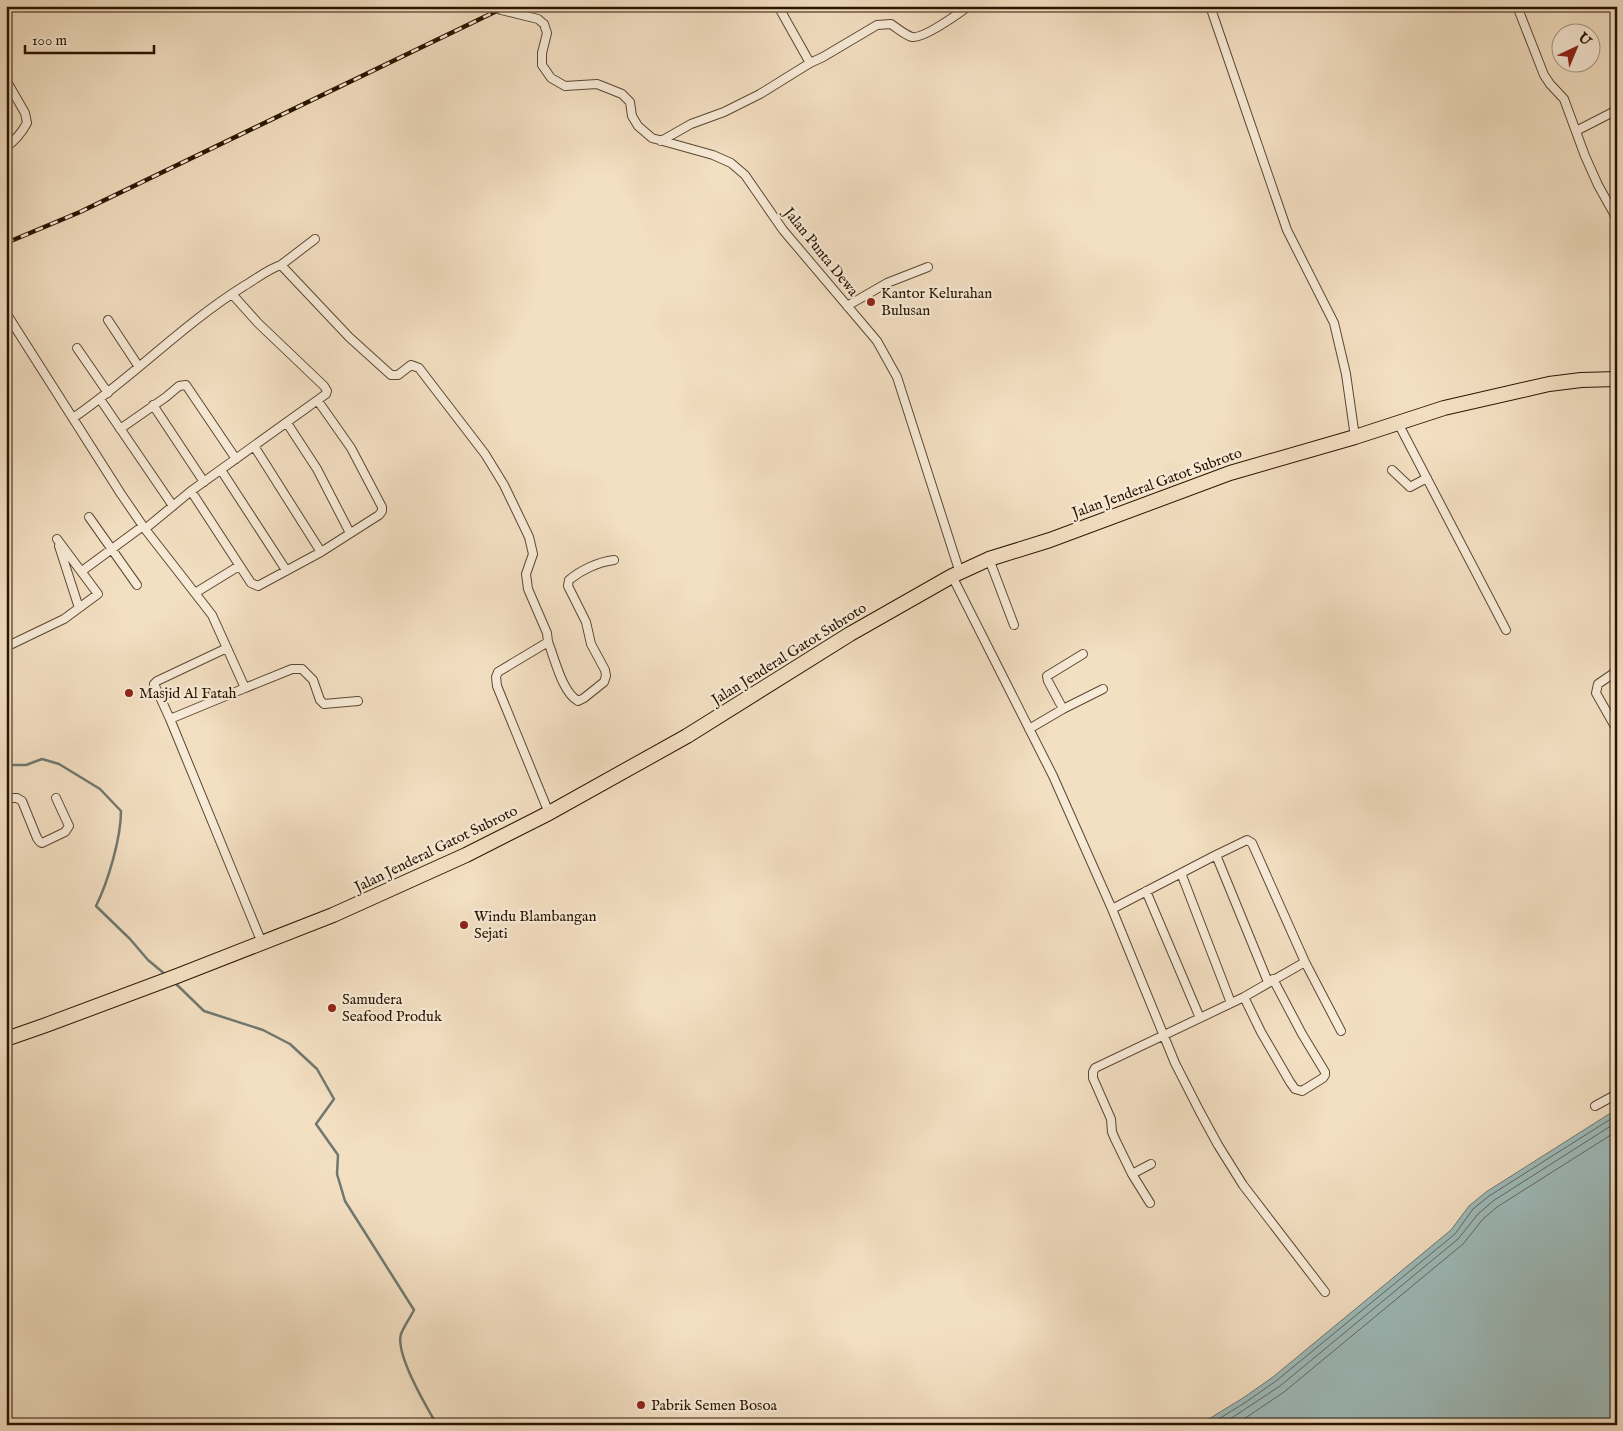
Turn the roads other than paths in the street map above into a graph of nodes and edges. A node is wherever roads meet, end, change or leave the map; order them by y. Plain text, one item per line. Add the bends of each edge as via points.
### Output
1 (495, 6) edge
2 (778, 6) edge
3 (968, 6) edge
4 (1210, 6) edge
5 (1517, 6) edge
6 (810, 63) junction
7 (6, 80) edge
8 (1617, 110) edge
9 (1576, 132) junction
10 (661, 141) junction
11 (6, 147) edge
12 (1617, 219) edge
13 (315, 239) dead end
14 (281, 265) junction
15 (928, 267) dead end
16 (232, 294) junction
17 (847, 306) junction
18 (7, 316) edge
19 (108, 320) dead end
20 (77, 348) dead end
21 (139, 366) junction
22 (1617, 380) edge
23 (108, 393) junction
24 (100, 399) junction
25 (318, 401) junction
26 (153, 405) junction
27 (73, 418) junction
28 (1398, 423) junction
29 (287, 424) junction
30 (120, 429) junction
31 (1355, 437) junction
32 (254, 446) junction
33 (236, 459) junction
34 (221, 470) junction
35 (1392, 470) dead end
36 (1427, 478) junction
37 (204, 482) junction
38 (191, 491) junction
39 (173, 506) junction
40 (89, 517) dead end
41 (144, 527) junction
42 (350, 533) junction
43 (112, 550) junction
44 (321, 552) junction
45 (989, 559) junction
46 (614, 560) dead end
47 (239, 566) junction
48 (286, 570) junction
49 (82, 572) junction
50 (956, 574) junction
51 (137, 585) dead end
52 (195, 593) junction
53 (79, 608) junction
54 (1014, 626) dead end
55 (1506, 630) dead end
56 (548, 642) junction
57 (12, 644) dead end
58 (227, 648) junction
59 (1083, 654) dead end
60 (1617, 671) edge
61 (245, 688) junction
62 (1103, 689) dead end
63 (358, 701) dead end
64 (1063, 709) junction
65 (170, 719) junction
66 (1029, 729) junction
67 (1617, 730) edge
68 (6, 798) edge
69 (56, 798) dead end
70 (549, 813) junction
71 (1216, 855) junction
72 (1180, 873) junction
73 (1146, 891) junction
74 (1112, 909) junction
75 (262, 944) junction
76 (1305, 962) junction
77 (1270, 981) junction
78 (1244, 997) junction
79 (1232, 1003) junction
80 (1200, 1018) junction
81 (1341, 1031) dead end
82 (1165, 1035) junction
83 (7, 1036) edge
84 (1617, 1094) edge
85 (1594, 1106) dead end
86 (1151, 1164) dead end
87 (1132, 1174) junction
88 (1150, 1203) dead end
89 (1325, 1292) dead end

1 - 10 street, Jalan Punta Dewa via 538,19 544,24 547,33 542,65 551,78 565,86 597,84 622,94 630,102 632,116 638,126
2 - 6 street
3 - 6 street via 919,36 910,37 891,24 877,26
4 - 31 street via 1287,230 1334,324 1346,374
5 - 9 street via 1544,75 1564,99
6 - 10 street via 760,94
7 - 11 street via 27,123
8 - 9 street
9 - 12 street via 1598,185
10 - 17 street, Jalan Punta Dewa via 713,155 745,174 783,230
13 - 14 street
14 - 16 street
14 - 56 street via 349,337 392,375 398,375 411,365 419,368 486,454 529,537 533,554 526,574 528,590
15 - 17 street
16 - 21 street
16 - 25 street via 324,386 326,394
17 - 50 street, Jalan Punta Dewa via 877,340 897,377
18 - 27 street
19 - 21 street
20 - 23 street
21 - 23 street
22 - 28 highway, Jalan Jenderal Gatot Subroto via 1581,380 1534,387 1444,408
23 - 24 street
24 - 27 street
24 - 30 street
25 - 29 street
25 - 42 street via 351,448 382,507 379,514
26 - 30 street
26 - 33 street via 179,386 186,385
26 - 37 street
27 - 41 street
28 - 31 highway, Jalan Jenderal Gatot Subroto
28 - 36 street
29 - 32 street
29 - 42 street via 317,469
30 - 39 street
31 - 45 highway, Jalan Jenderal Gatot Subroto via 1230,473 1050,540
32 - 33 street
32 - 44 street
33 - 34 street
34 - 37 street
34 - 48 street
35 - 36 street via 1410,487
36 - 55 street
37 - 38 street
38 - 39 street
38 - 47 street
39 - 41 street
40 - 43 street
41 - 43 street
41 - 52 street
42 - 44 street
43 - 49 street
43 - 51 street
44 - 48 street
45 - 50 highway, Jalan Jenderal Gatot Subroto
45 - 54 street
46 - 56 street via 602,562 574,576 568,586 605,670 604,682 578,701 572,697 565,688
47 - 48 street via 251,583 258,586
47 - 52 street
49 - 53 street via 98,594
49 - 53 street via 57,539
50 - 66 street, Jalan Punta Dewa
50 - 70 highway, Jalan Jenderal Gatot Subroto via 850,634 687,736
52 - 58 street via 212,615
53 - 57 street via 64,619
56 - 70 street via 498,672 496,677
58 - 61 street
58 - 65 street via 154,684
59 - 64 street via 1047,676
60 - 67 street via 1598,684 1596,693
61 - 63 street via 292,669 302,669 313,680 324,704
61 - 65 street
62 - 64 street
64 - 66 street
65 - 75 street
66 - 74 street, Jalan Punta Dewa
68 - 69 street via 22,801 42,843 65,832 69,826
70 - 75 highway, Jalan Jenderal Gatot Subroto via 407,883
71 - 72 street
71 - 76 street via 1247,840 1252,843
71 - 77 street
72 - 73 street
72 - 79 street
73 - 74 street
73 - 80 street
74 - 82 street, Jalan Punta Dewa
75 - 83 highway, Jalan Jenderal Gatot Subroto via 46,1025
76 - 77 street
76 - 81 street
77 - 78 street
77 - 78 street via 1325,1072 1323,1078 1302,1091 1295,1089 1290,1082
78 - 79 street
79 - 80 street
80 - 82 street
82 - 87 street via 1093,1072 1111,1119 1112,1132
82 - 89 street, Jalan Punta Dewa via 1196,1104 1230,1165
84 - 85 street
86 - 87 street
87 - 88 street

